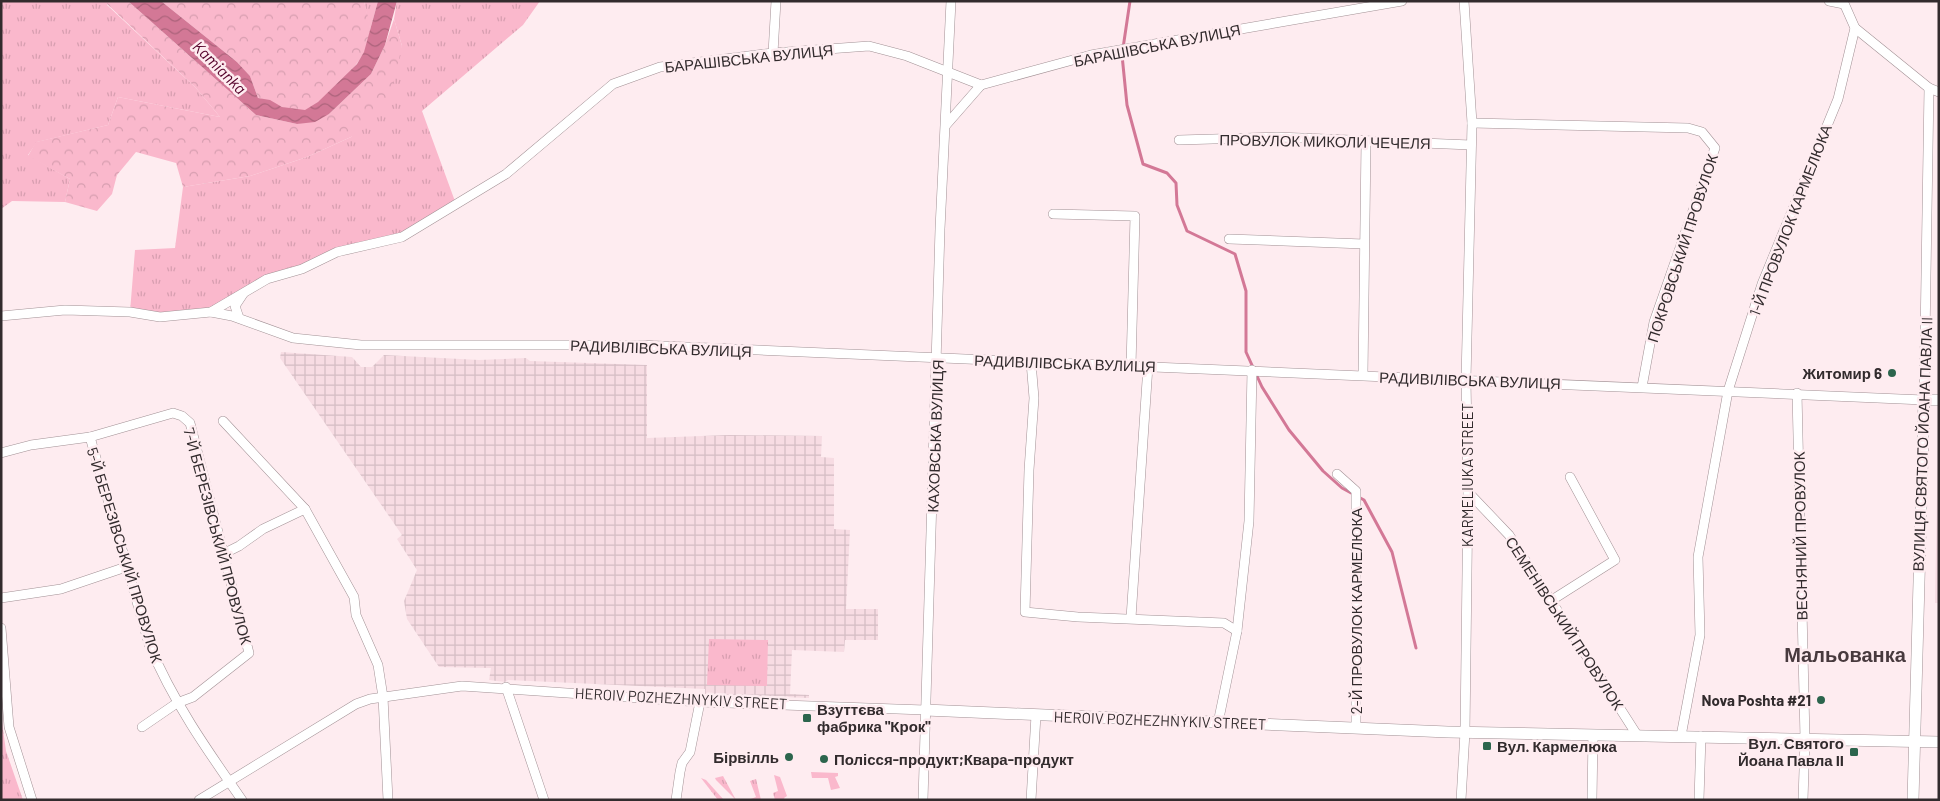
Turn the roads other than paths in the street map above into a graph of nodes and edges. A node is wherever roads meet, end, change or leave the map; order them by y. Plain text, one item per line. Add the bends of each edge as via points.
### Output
1 (776, 1) edge
2 (950, 1) edge
3 (1402, 1) edge
4 (1464, 1) edge
5 (1829, 1) edge
6 (1843, 3) edge
7 (1854, 28) junction
8 (774, 53) junction
9 (947, 73) junction
10 (981, 85) junction
11 (1929, 88) junction
12 (1939, 92) edge
13 (1472, 123) junction
14 (946, 125) junction
15 (1179, 140) dead end
16 (1366, 142) junction
17 (1471, 145) junction
18 (1053, 214) dead end
19 (1229, 238) dead end
20 (1364, 244) junction
21 (245, 292) junction
22 (210, 312) junction
23 (1, 316) edge
24 (239, 318) junction
25 (938, 358) junction
26 (1031, 362) junction
27 (1131, 366) junction
28 (1148, 366) junction
29 (1252, 370) junction
30 (1363, 375) junction
31 (1466, 380) junction
32 (1642, 387) junction
33 (1728, 390) junction
34 (1797, 393) junction
35 (1924, 400) junction
36 (1939, 400) edge
37 (223, 421) dead end
38 (90, 436) junction
39 (1, 453) edge
40 (1337, 474) dead end
41 (1570, 477) dead end
42 (1468, 492) junction
43 (305, 509) junction
44 (223, 554) junction
45 (126, 567) junction
46 (1, 598) edge
47 (1552, 600) junction
48 (1131, 618) junction
49 (1, 628) edge
50 (1237, 631) junction
51 (506, 687) junction
52 (383, 697) junction
53 (700, 702) junction
54 (177, 703) junction
55 (925, 710) junction
56 (1036, 715) junction
57 (1218, 723) junction
58 (142, 727) dead end
59 (1356, 728) junction
60 (1465, 732) junction
61 (1593, 735) junction
62 (1637, 735) junction
63 (1681, 736) junction
64 (1701, 736) junction
65 (1805, 739) junction
66 (1915, 741) junction
67 (1939, 742) edge
68 (228, 780) junction
69 (32, 800) edge
70 (199, 800) edge
71 (242, 800) edge
72 (388, 800) edge
73 (544, 800) edge
74 (676, 800) edge
75 (923, 800) edge
76 (1031, 800) edge
77 (1462, 800) edge
78 (1592, 800) edge
79 (1699, 800) edge
80 (1803, 800) edge
81 (1913, 800) edge

1 - 8 street
2 - 9 street, КАХОВСЬКА ВУЛИЦЯ
3 - 10 street, БАРАШІВСЬКА ВУЛИЦЯ via 1092,55
4 - 13 street, KARMELIUKA STREET
5 - 6 street
6 - 7 street
7 - 11 street
7 - 33 street, 1-Й ПРОВУЛОК КАРМЕЛЮКА via 1838,99 1762,284
8 - 9 street, БАРАШІВСЬКА ВУЛИЦЯ via 869,46 907,56
8 - 21 street, БАРАШІВСЬКА ВУЛИЦЯ via 660,67 613,84 506,174 402,237 337,252 302,269 267,279
9 - 10 street, БАРАШІВСЬКА ВУЛИЦЯ
9 - 14 street, КАХОВСЬКА ВУЛИЦЯ
10 - 14 street
11 - 12 street
11 - 35 street, ВУЛИЦЯ СВЯТОГО ЙОАНА ПАВЛА II
13 - 17 street, KARMELIUKA STREET
13 - 32 street, ПОКРОВСЬКИЙ ПРОВУЛОК via 1688,128 1702,132 1715,148 1654,322
14 - 25 street, КАХОВСЬКА ВУЛИЦЯ
15 - 16 street, ПРОВУЛОК МИКОЛИ ЧЕЧЕЛЯ via 1277,137
16 - 17 street, ПРОВУЛОК МИКОЛИ ЧЕЧЕЛЯ
16 - 20 street
17 - 31 street, KARMELIUKA STREET
18 - 27 street via 1135,216
19 - 20 street
20 - 30 street
21 - 22 street, БАРАШІВСЬКА ВУЛИЦЯ
21 - 24 street via 236,306
22 - 23 street, БАРАШІВСЬКА ВУЛИЦЯ via 160,317 130,312 65,310
22 - 24 street, РАДИВІЛІВСЬКА ВУЛИЦЯ
24 - 25 street, РАДИВІЛІВСЬКА ВУЛИЦЯ via 293,338 361,345 639,345
25 - 26 street, РАДИВІЛІВСЬКА ВУЛИЦЯ
25 - 55 street, КАХОВСЬКА ВУЛИЦЯ
26 - 27 street, РАДИВІЛІВСЬКА ВУЛИЦЯ
26 - 48 street via 1034,398 1025,612
27 - 28 street, РАДИВІЛІВСЬКА ВУЛИЦЯ
28 - 29 street, РАДИВІЛІВСЬКА ВУЛИЦЯ
28 - 48 street
29 - 30 street, РАДИВІЛІВСЬКА ВУЛИЦЯ
29 - 50 street via 1249,521
30 - 31 street, РАДИВІЛІВСЬКА ВУЛИЦЯ
31 - 32 street, РАДИВІЛІВСЬКА ВУЛИЦЯ
31 - 42 street, KARMELIUKA STREET
32 - 33 street, РАДИВІЛІВСЬКА ВУЛИЦЯ
33 - 34 street, РАДИВІЛІВСЬКА ВУЛИЦЯ
33 - 63 street, 1-Й ПРОВУЛОК КАРМЕЛЮКА via 1698,557 1700,635
34 - 35 street, РАДИВІЛІВСЬКА ВУЛИЦЯ
34 - 65 street, ВЕСНЯНИЙ ПРОВУЛОК
35 - 36 street
35 - 66 street, ВУЛИЦЯ СВЯТОГО ЙОАНА ПАВЛА II
37 - 43 street
38 - 39 street, 7-Й БЕРЕЗІВСЬКИЙ ПРОВУЛОК
38 - 44 street, 7-Й БЕРЕЗІВСЬКИЙ ПРОВУЛОК via 173,413 190,423
38 - 45 street, 5-Й БЕРЕЗІВСЬКИЙ ПРОВУЛОК
40 - 59 street, 2-Й ПРОВУЛОК КАРМЕЛЮКА via 1356,491
41 - 47 street via 1615,560
42 - 47 street, СЕМЕНІВСЬКИЙ ПРОВУЛОК via 1509,535
42 - 60 street, KARMELIUKA STREET
43 - 44 street via 263,529
43 - 52 street via 354,597 356,615 378,665
44 - 54 street, 7-Й БЕРЕЗІВСЬКИЙ ПРОВУЛОК via 249,653 193,697
45 - 46 street via 60,589
45 - 54 street, 5-Й БЕРЕЗІВСЬКИЙ ПРОВУЛОК via 149,644
47 - 62 street, СЕМЕНІВСЬКИЙ ПРОВУЛОК
48 - 50 street via 1224,623
49 - 69 street via 9,728
50 - 57 street
51 - 52 street, HEROIV POZHEZHNYKIV STREET via 462,686
51 - 53 street, HEROIV POZHEZHNYKIV STREET
51 - 73 street
52 - 68 street, HEROIV POZHEZHNYKIV STREET via 356,704
52 - 72 street
53 - 55 street, HEROIV POZHEZHNYKIV STREET
53 - 74 street via 690,752 682,763
54 - 58 street, 7-Й БЕРЕЗІВСЬКИЙ ПРОВУЛОК
54 - 68 street, 5-Й БЕРЕЗІВСЬКИЙ ПРОВУЛОК
55 - 56 street, HEROIV POZHEZHNYKIV STREET
55 - 75 street, КАХОВСЬКА ВУЛИЦЯ
56 - 57 street, HEROIV POZHEZHNYKIV STREET
56 - 76 street
57 - 59 street, HEROIV POZHEZHNYKIV STREET
59 - 60 street, HEROIV POZHEZHNYKIV STREET
60 - 61 street, HEROIV POZHEZHNYKIV STREET
60 - 77 street, KARMELIUKA STREET
61 - 62 street, HEROIV POZHEZHNYKIV STREET
61 - 78 street
62 - 63 street, HEROIV POZHEZHNYKIV STREET
63 - 64 street, HEROIV POZHEZHNYKIV STREET
64 - 65 street, HEROIV POZHEZHNYKIV STREET
64 - 79 street
65 - 66 street, HEROIV POZHEZHNYKIV STREET
65 - 80 street, ВЕСНЯНИЙ ПРОВУЛОК
66 - 67 street, HEROIV POZHEZHNYKIV STREET
66 - 81 street, ВУЛИЦЯ СВЯТОГО ЙОАНА ПАВЛА II
68 - 70 street, HEROIV POZHEZHNYKIV STREET
68 - 71 street, 5-Й БЕРЕЗІВСЬКИЙ ПРОВУЛОК

